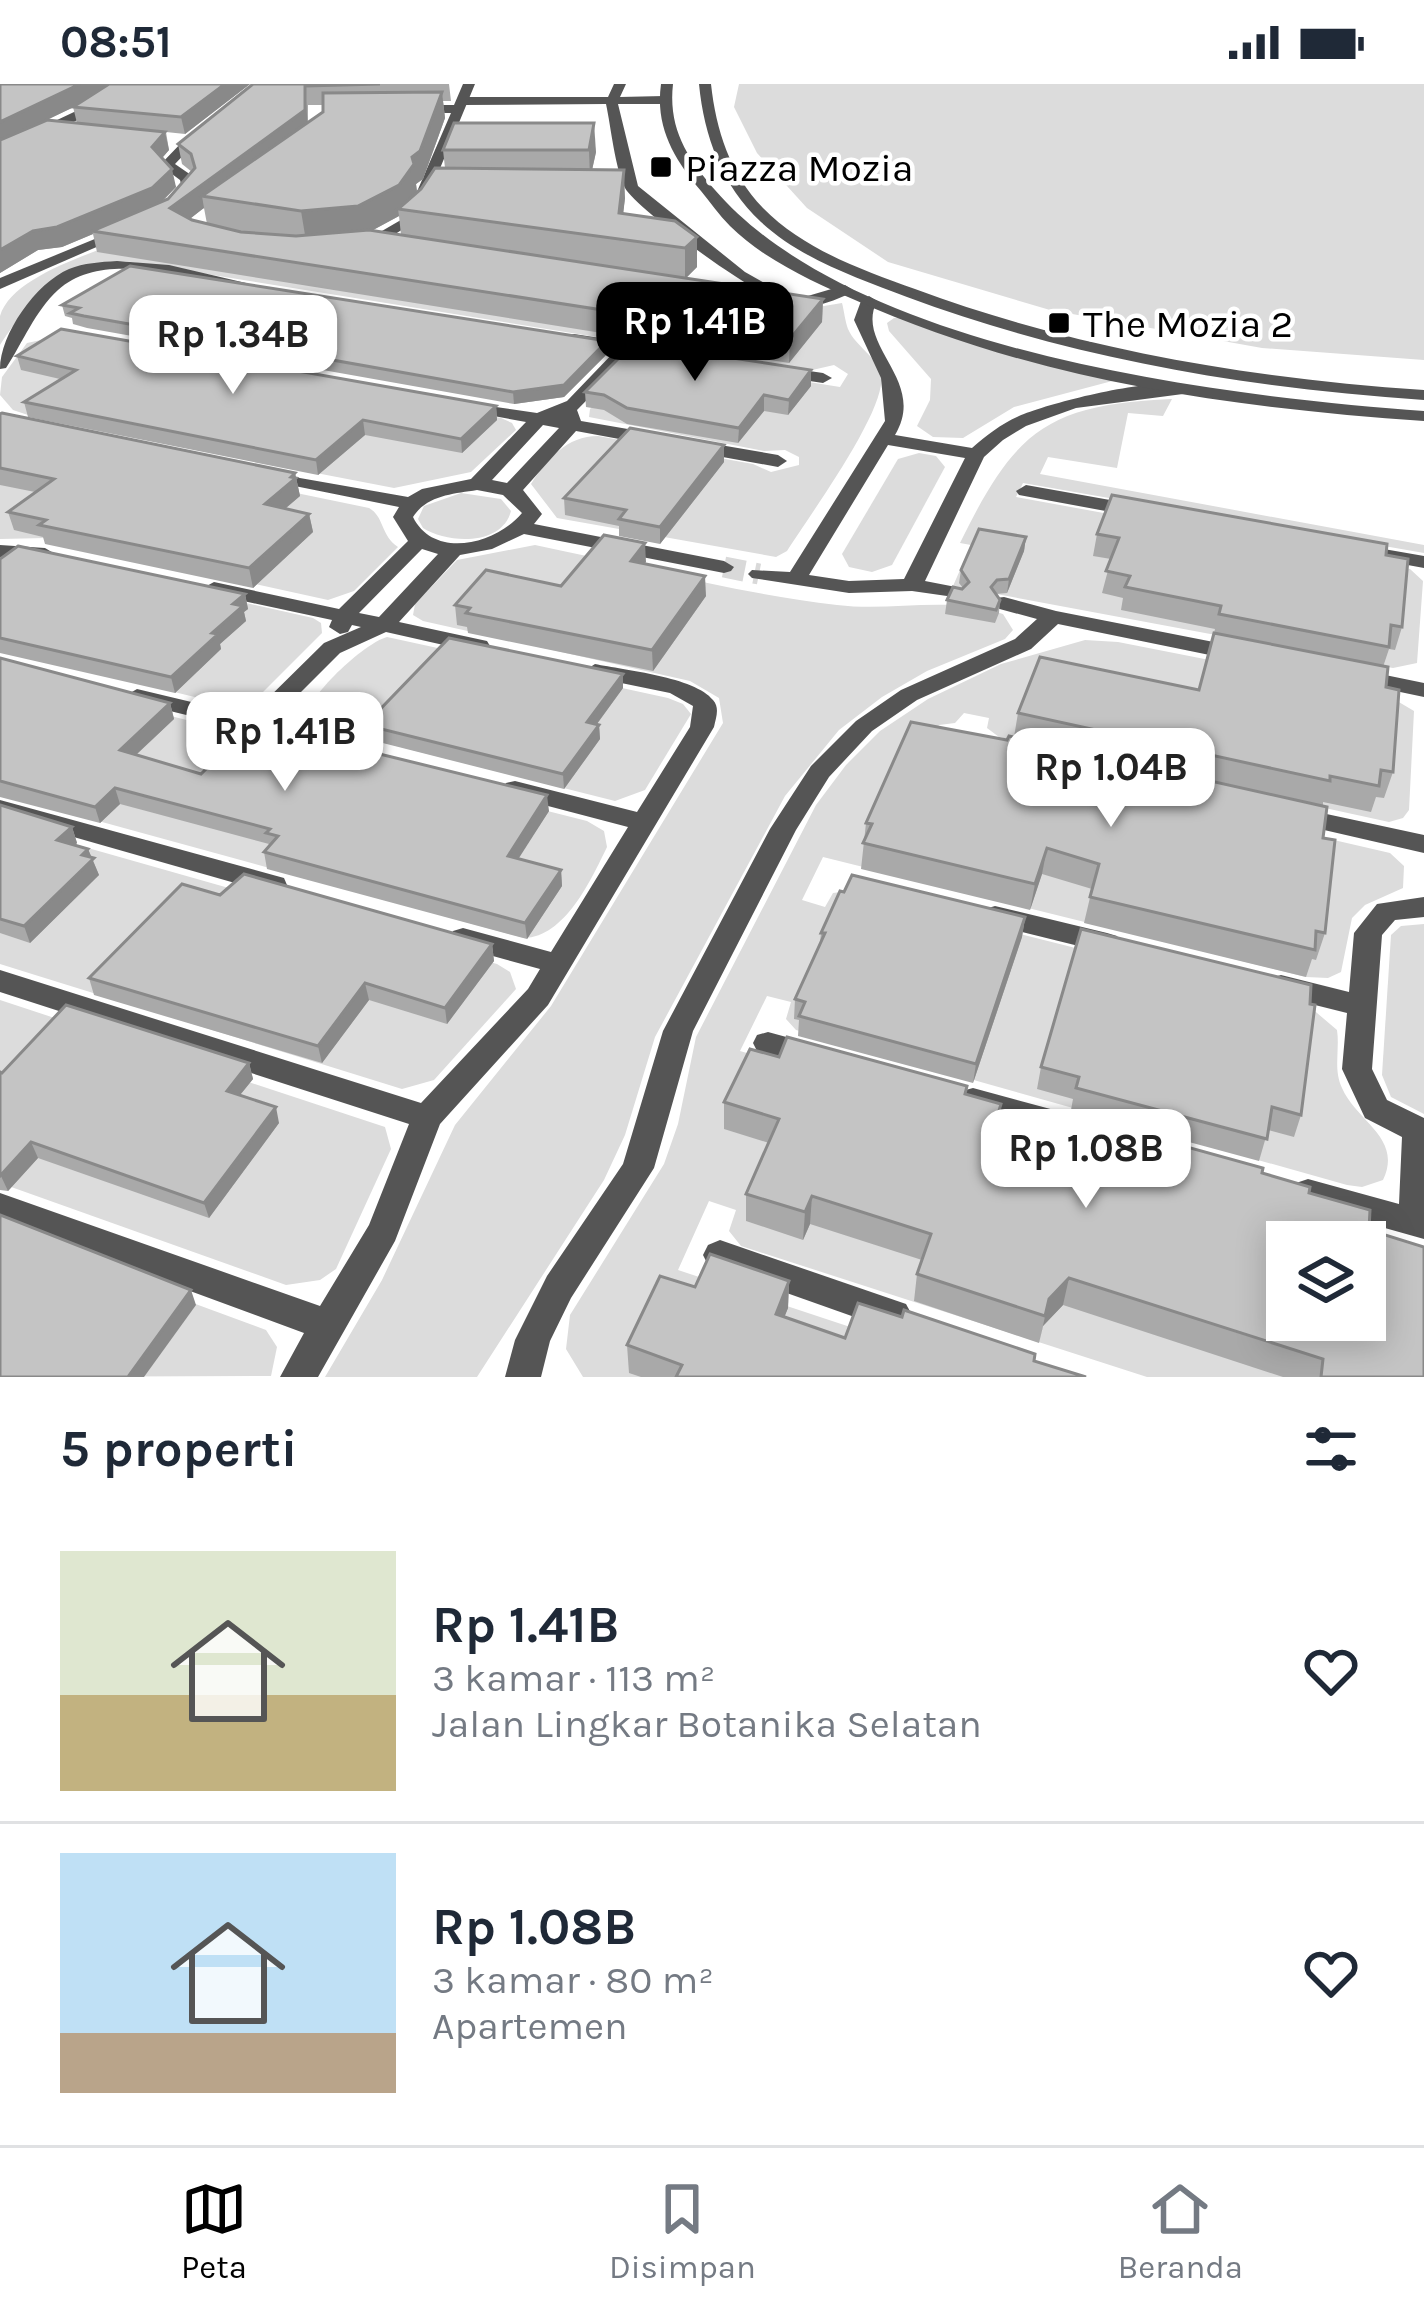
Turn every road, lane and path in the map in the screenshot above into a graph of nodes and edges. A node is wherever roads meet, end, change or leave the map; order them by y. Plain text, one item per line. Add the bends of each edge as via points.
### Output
1 (126, 84) edge
2 (620, 84) edge
3 (705, 84) edge
4 (444, 92) edge
5 (666, 92) edge
6 (463, 97) edge
7 (612, 102) junction
8 (396, 109) edge
9 (51, 129) junction
10 (204, 131) edge
11 (74, 132) edge
12 (166, 140) edge
13 (189, 142) junction
14 (444, 142) junction
15 (466, 142) edge
16 (599, 143) dead end
17 (622, 143) junction
18 (0, 152) edge
19 (426, 187) junction
20 (448, 187) edge
21 (609, 188) edge
22 (632, 188) junction
23 (757, 210) junction
24 (164, 214) edge
25 (723, 214) junction
26 (139, 225) edge
27 (374, 244) junction
28 (397, 247) edge
29 (348, 250) edge
30 (0, 284) edge
31 (250, 285) edge
32 (844, 290) junction
33 (742, 296) edge
34 (869, 301) junction
35 (788, 303) junction
36 (26, 326) junction
37 (47, 330) dead end
38 (560, 336) edge
39 (628, 348) junction
40 (671, 354) edge
41 (0, 364) edge
42 (758, 368) edge
43 (823, 378) dead end
44 (1183, 389) junction
45 (1424, 395) edge
46 (450, 403) edge
47 (572, 415) junction
48 (1424, 416) edge
49 (538, 419) junction
50 (886, 439) junction
51 (976, 454) junction
52 (778, 461) dead end
53 (249, 472) edge
54 (477, 484) junction
55 (512, 490) junction
56 (1026, 491) dead end
57 (411, 504) junction
58 (1166, 516) edge
59 (524, 528) junction
60 (419, 541) junction
61 (1330, 545) edge
62 (454, 549) junction
63 (0, 551) edge
64 (64, 558) edge
65 (1424, 562) edge
66 (724, 567) tunnel mouth
67 (759, 574) tunnel mouth
68 (795, 581) junction
69 (182, 582) edge
70 (912, 585) junction
71 (953, 593) edge
72 (1004, 603) edge
73 (345, 615) junction
74 (1053, 617) junction
75 (384, 625) junction
76 (332, 648) junction
77 (496, 649) edge
78 (1262, 658) edge
79 (564, 664) edge
80 (1331, 671) edge
81 (1424, 689) edge
82 (116, 691) edge
83 (256, 723) junction
84 (371, 752) edge
85 (485, 782) edge
86 (0, 808) edge
87 (1267, 808) edge
88 (645, 823) junction
89 (1424, 844) edge
90 (293, 890) edge
91 (1424, 907) edge
92 (976, 911) edge
93 (426, 927) edge
94 (1134, 950) edge
95 (560, 964) junction
96 (1246, 977) edge
97 (0, 982) edge
98 (1359, 1005) junction
99 (768, 1042) dead end
100 (838, 1062) edge
101 (953, 1094) edge
102 (427, 1117) junction
103 (1421, 1132) edge
104 (1115, 1139) edge
105 (1276, 1184) edge
106 (0, 1207) edge
107 (1420, 1224) edge
108 (720, 1255) edge
109 (919, 1324) edge
110 (331, 1326) junction
111 (298, 1377) edge
112 (523, 1377) edge

1 - 9 street
2 - 7 street
3 - 23 street via 717,152
4 - 6 street
5 - 7 street
5 - 25 street via 677,152
6 - 7 street
6 - 8 street
6 - 14 street
7 - 17 street
9 - 11 street
9 - 18 street
10 - 13 street
12 - 13 street
13 - 24 street via 166,165 187,178 188,190
14 - 15 street
14 - 19 street
16 - 17 street
17 - 22 street
19 - 20 street
19 - 27 street via 407,224
21 - 22 street
22 - 35 street
23 - 25 street
23 - 45 street via 834,262 1030,334 1250,380
25 - 32 street
26 - 30 street
27 - 28 street
27 - 29 street
31 - 36 street via 98,267 52,286
32 - 34 street
32 - 35 street
33 - 35 street
34 - 44 street via 1022,354
34 - 50 street via 863,332 895,394
36 - 37 street
36 - 41 street
38 - 39 street
39 - 40 street
39 - 47 street
42 - 43 street
44 - 48 street
44 - 51 street via 1063,406 1017,423
46 - 49 street
47 - 49 street
47 - 52 street
47 - 55 street
49 - 54 street
50 - 51 street
50 - 68 street
51 - 70 street
53 - 57 street
54 - 55 street
54 - 57 street
55 - 59 street via 532,514
56 - 58 street
57 - 60 street via 403,517
59 - 62 street via 507,540
59 - 66 street
60 - 62 street
60 - 73 street
61 - 65 street
62 - 75 street
63 - 64 street
67 - 68 street
68 - 70 street
69 - 73 street
70 - 71 street
72 - 74 street
73 - 75 street
73 - 76 street
74 - 78 street
74 - 112 street via 1023,644 909,695 820,772 678,1031 638,1168 559,1287
75 - 76 street
75 - 77 street
76 - 83 street
79 - 88 street via 676,688 703,702 702,727
80 - 81 street
82 - 83 street
83 - 84 street
85 - 88 street
86 - 90 street
87 - 89 street
88 - 95 street
91 - 98 street via 1374,920
92 - 94 street
93 - 95 street
95 - 102 street
96 - 98 street
97 - 102 street
98 - 103 street via 1362,1089 1376,1109
99 - 100 street
101 - 104 street
102 - 110 street via 382,1231
103 - 107 street
105 - 107 street
106 - 110 street
108 - 109 street
110 - 111 street

